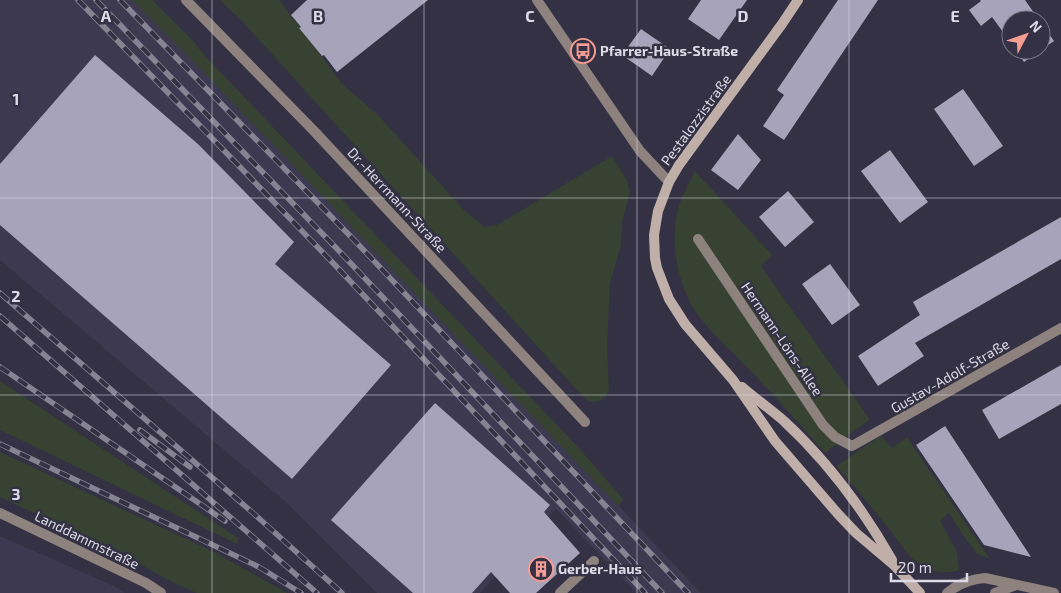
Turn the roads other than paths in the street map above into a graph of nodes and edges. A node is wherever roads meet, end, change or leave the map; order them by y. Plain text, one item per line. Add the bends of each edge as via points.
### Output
1 (186, 0) edge
2 (537, 0) edge
3 (798, 0) edge
4 (669, 182) junction
5 (698, 238) dead end
6 (1061, 328) edge
7 (733, 380) junction
8 (585, 422) dead end
9 (852, 446) joint
10 (0, 513) edge
11 (594, 561) dead end
12 (895, 566) junction
13 (1017, 585) junction
14 (161, 593) edge
15 (560, 593) edge
16 (920, 593) edge
17 (947, 593) edge
18 (996, 593) edge
19 (1054, 593) edge

1 - 8 street, Dr.-Herrmann-Straße via 315,132
2 - 4 street via 640,151
3 - 4 main road, Pestalozzistraße
4 - 7 main road, Pestalozzistraße via 658,211 654,235 659,276 685,324
5 - 9 street, Hermann-Löns-Allee via 823,425 835,437
6 - 9 street, Gustav-Adolf-Straße
7 - 12 main road via 775,441 808,480 856,533
7 - 12 main road via 806,443 857,504
10 - 14 street, Landdammstraße
11 - 15 street
12 - 16 main road
13 - 17 street via 975,579
13 - 18 street
13 - 19 street

